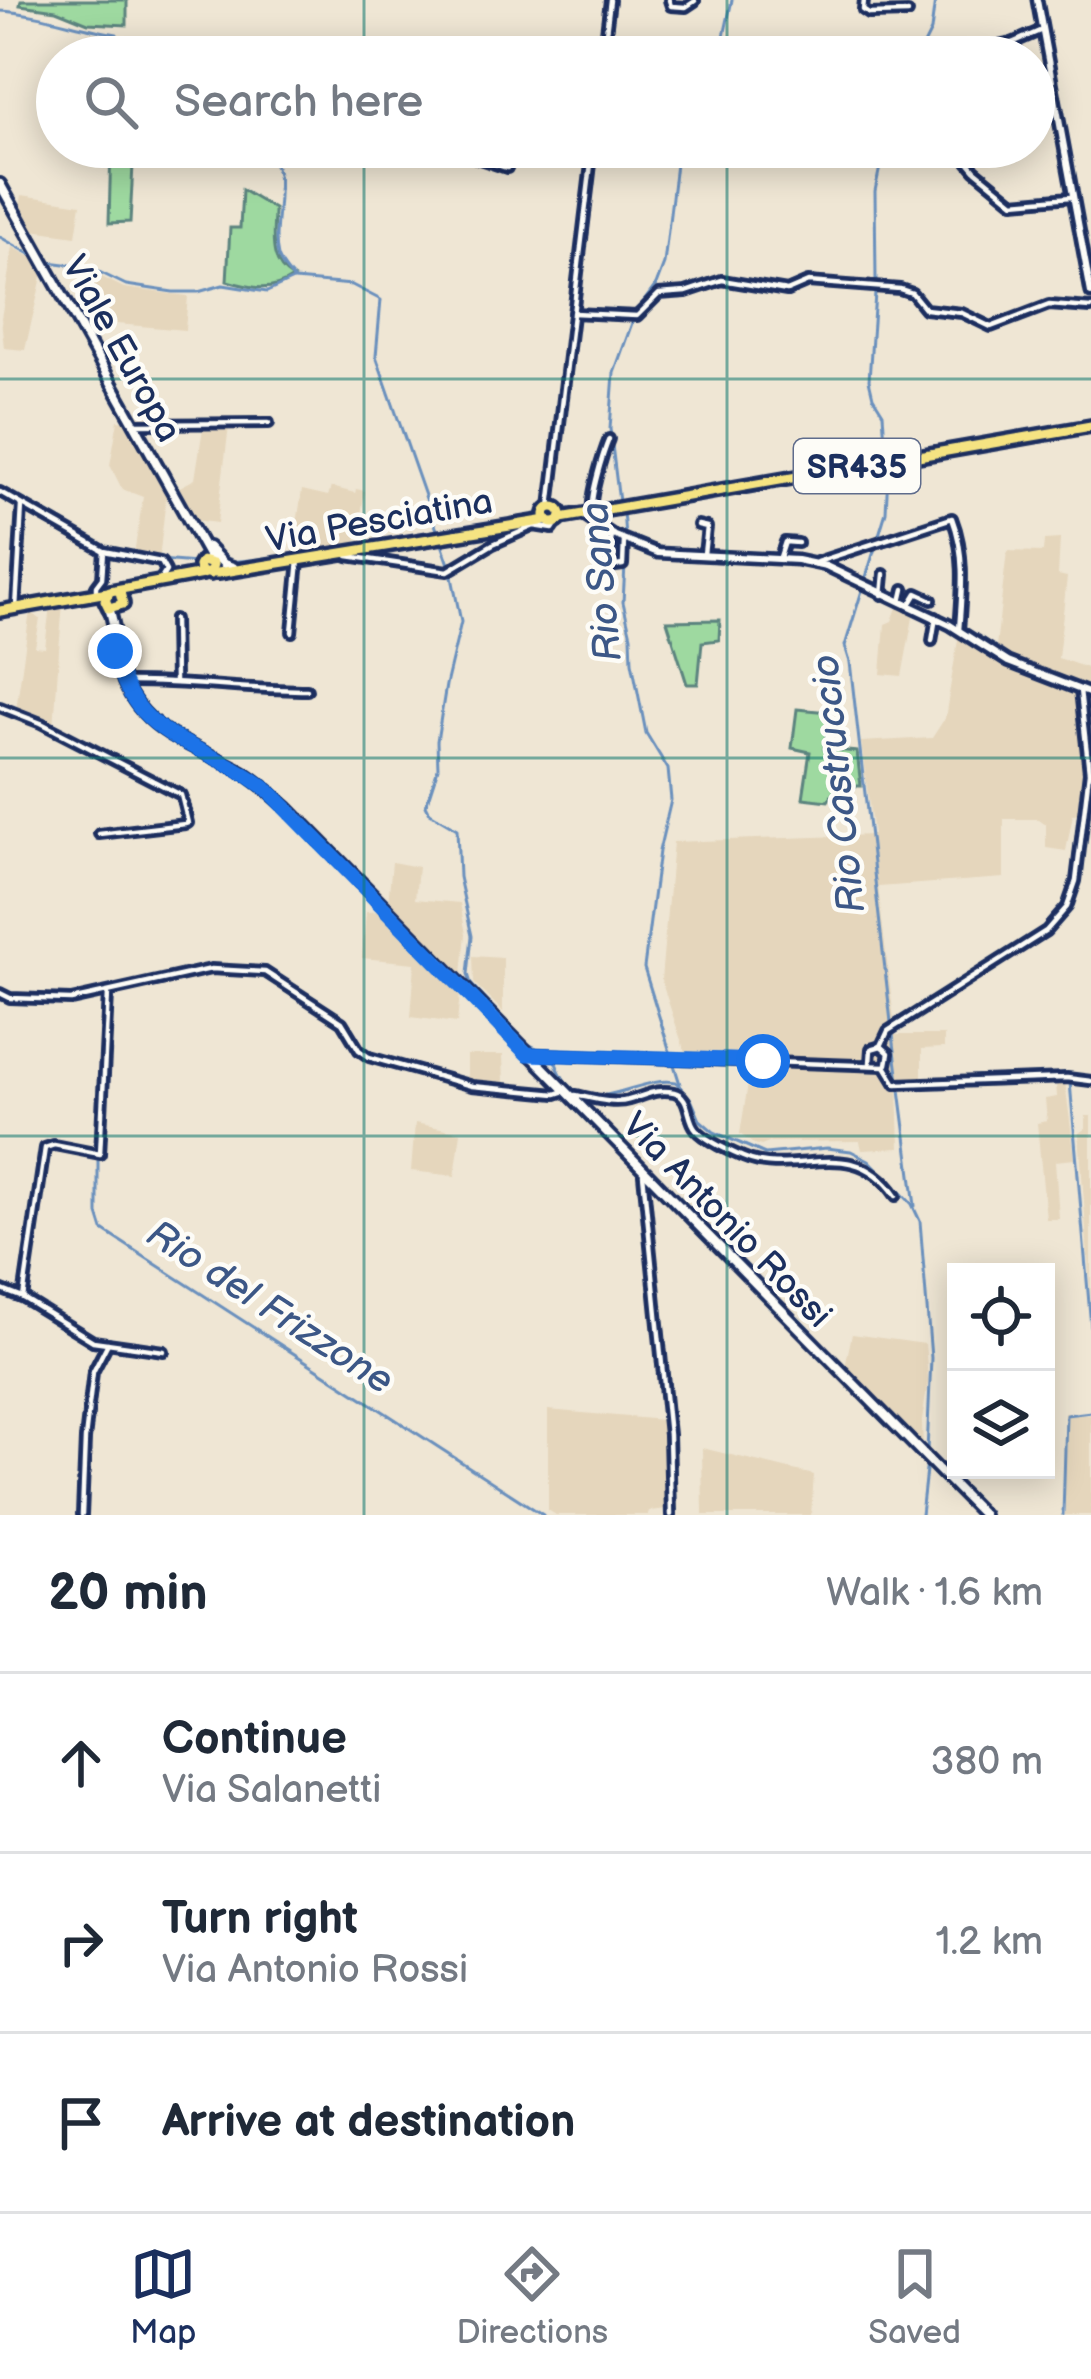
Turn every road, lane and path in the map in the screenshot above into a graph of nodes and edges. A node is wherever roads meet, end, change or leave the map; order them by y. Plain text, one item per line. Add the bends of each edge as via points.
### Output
1 (610, 0) edge
2 (669, 0) edge
3 (864, 0) edge
4 (1037, 0) edge
5 (695, 1) edge
6 (908, 13) dead end
7 (1042, 30) junction
8 (606, 36) edge
9 (1028, 36) edge
10 (1043, 36) edge
11 (1055, 99) edge
12 (590, 168) edge
13 (975, 168) edge
14 (0, 184) edge
15 (1073, 197) junction
16 (1089, 275) edge
17 (1091, 293) edge
18 (1091, 308) edge
19 (573, 313) junction
20 (269, 423) dead end
21 (135, 424) junction
22 (1091, 426) edge
23 (609, 439) dead end
24 (0, 492) edge
25 (22, 503) junction
26 (581, 512) junction
27 (551, 515) junction
28 (698, 524) dead end
29 (613, 535) junction
30 (199, 538) junction
31 (626, 542) junction
32 (799, 543) dead end
33 (104, 551) junction
34 (344, 552) junction
35 (609, 554) dead end
36 (703, 557) junction
37 (299, 560) junction
38 (780, 560) junction
39 (815, 562) junction
40 (205, 568) junction
41 (252, 568) junction
42 (600, 568) dead end
43 (884, 574) dead end
44 (157, 583) junction
45 (904, 589) dead end
46 (93, 595) junction
47 (881, 595) junction
48 (114, 600) junction
49 (932, 600) dead end
50 (908, 605) junction
51 (16, 608) junction
52 (0, 611) edge
53 (949, 613) dead end
54 (909, 618) dead end
55 (174, 620) dead end
56 (947, 623) junction
57 (292, 632) dead end
58 (932, 641) dead end
59 (175, 681) junction
60 (124, 682) junction
61 (307, 690) dead end
62 (1080, 690) junction
63 (1091, 694) edge
64 (0, 707) edge
65 (99, 834) dead end
66 (0, 993) edge
67 (108, 994) junction
68 (881, 1046) junction
69 (527, 1054) junction
70 (548, 1058) junction
71 (870, 1063) junction
72 (539, 1066) junction
73 (885, 1066) junction
74 (550, 1077) junction
75 (1091, 1081) edge
76 (567, 1093) junction
77 (643, 1172) junction
78 (896, 1196) dead end
79 (0, 1289) edge
80 (22, 1298) junction
81 (108, 1343) junction
82 (164, 1351) dead end
83 (82, 1515) edge
84 (671, 1515) edge
85 (980, 1515) edge

1 - 8 street
2 - 5 street via 686,7
3 - 6 street via 869,14
4 - 7 street
7 - 9 street
7 - 10 street
11 - 15 street
12 - 19 street
13 - 15 street via 1014,202
14 - 21 main road, Viale Europa
15 - 16 street
16 - 17 street
18 - 19 street via 1049,304 992,327 876,286 803,282 787,291 722,280 659,294 635,315
19 - 27 street
20 - 21 street
21 - 30 main road, Viale Europa
22 - 26 main road, Via Pesciatina / SR435
23 - 26 street
24 - 25 street
25 - 33 street
25 - 51 street
26 - 27 main road, Via Pesciatina / SR435
26 - 29 street
27 - 34 main road, Via Pesciatina / SR435
27 - 34 street via 450,570
28 - 36 street via 707,526
29 - 31 street
29 - 35 street
30 - 40 main road, Viale Europa
30 - 41 main road, Viale Europa via 228,567
31 - 36 street
31 - 42 street via 623,565
32 - 38 street via 785,542
33 - 44 street via 160,562 166,571
33 - 46 street
34 - 37 main road, Via Pesciatina / SR435
36 - 38 street
37 - 41 main road, Via Pesciatina / SR435
37 - 57 street
38 - 39 street
39 - 47 street
39 - 56 street via 952,518 963,567
40 - 41 main road, Via Pesciatina / SR435
40 - 44 main road, Via Pesciatina / SR435
43 - 47 street
44 - 48 main road, Via Pesciatina / SR435
45 - 50 street
46 - 48 main road, Via Pesciatina / SR435
46 - 51 main road, Via Pesciatina / SR435
47 - 50 street
48 - 60 main road, Via Antonio Rossi
49 - 50 street via 917,592
50 - 54 street
50 - 56 street
51 - 52 main road, Via Pesciatina / SR435
53 - 56 street
55 - 59 street
56 - 58 street
56 - 62 street via 1007,662
59 - 60 street
59 - 61 street
60 - 69 main road, Via Antonio Rossi via 163,732 248,775 288,808
62 - 63 street
62 - 68 street via 1089,772 1067,907 1046,932 888,1031
64 - 65 street via 179,793 188,823
66 - 67 street via 70,1000
67 - 76 street via 211,969 266,972 342,1022 369,1057 472,1087
67 - 80 street via 98,1155 45,1148
68 - 71 street via 871,1049
68 - 73 street via 890,1056
69 - 70 street
69 - 72 main road, Via Antonio Rossi
70 - 71 street
70 - 72 street
70 - 74 street
71 - 73 street
72 - 74 main road, Via Antonio Rossi
73 - 75 street via 900,1083
74 - 76 main road, Via Antonio Rossi
76 - 77 main road, Via Antonio Rossi
76 - 78 street via 627,1101 674,1092 698,1132 743,1157 838,1158
77 - 84 street
77 - 85 main road, Via Antonio Rossi
79 - 80 street
80 - 81 street
81 - 82 street
81 - 83 street via 93,1372

